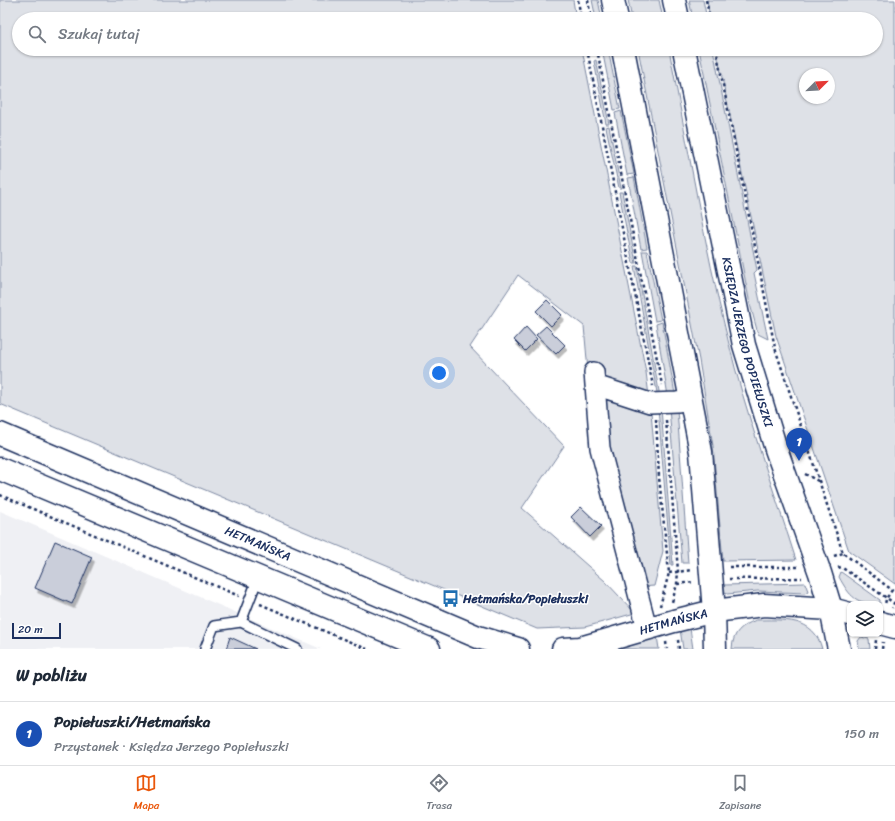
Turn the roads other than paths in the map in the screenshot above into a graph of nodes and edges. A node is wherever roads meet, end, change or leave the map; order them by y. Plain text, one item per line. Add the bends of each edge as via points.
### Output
1 (613, 0) edge
2 (674, 0) edge
3 (616, 12) edge
4 (677, 12) edge
5 (624, 56) edge
6 (685, 56) edge
7 (691, 400) junction
8 (0, 434) edge
9 (0, 469) edge
10 (258, 578) junction
11 (714, 611) junction
12 (840, 611) edge
13 (241, 622) junction
14 (883, 624) edge
15 (654, 626) junction
16 (895, 627) edge
17 (478, 636) junction
18 (204, 649) edge
19 (297, 649) edge
20 (426, 649) edge
21 (518, 649) edge
22 (563, 649) edge
23 (715, 649) edge
24 (839, 649) edge

1 - 3 main road
2 - 4 main road
5 - 7 main road
6 - 12 main road, KSIĘDZA JERZEGO POPIEŁUSZKI via 744,345 776,449 816,562
7 - 11 main road via 701,452
7 - 15 street via 650,403 594,379 600,448
8 - 17 main road, HETMAŃSKA
9 - 10 main road
10 - 13 lane
10 - 20 main road
11 - 12 main road, HETMAŃSKA via 764,605
11 - 15 main road, HETMAŃSKA
11 - 23 main road
12 - 24 main road, KSIĘDZA JERZEGO POPIEŁUSZKI
13 - 18 lane via 214,626
13 - 19 lane
14 - 16 main road
15 - 22 main road, HETMAŃSKA via 580,648
17 - 20 main road via 447,636 436,640
17 - 21 main road, HETMAŃSKA

